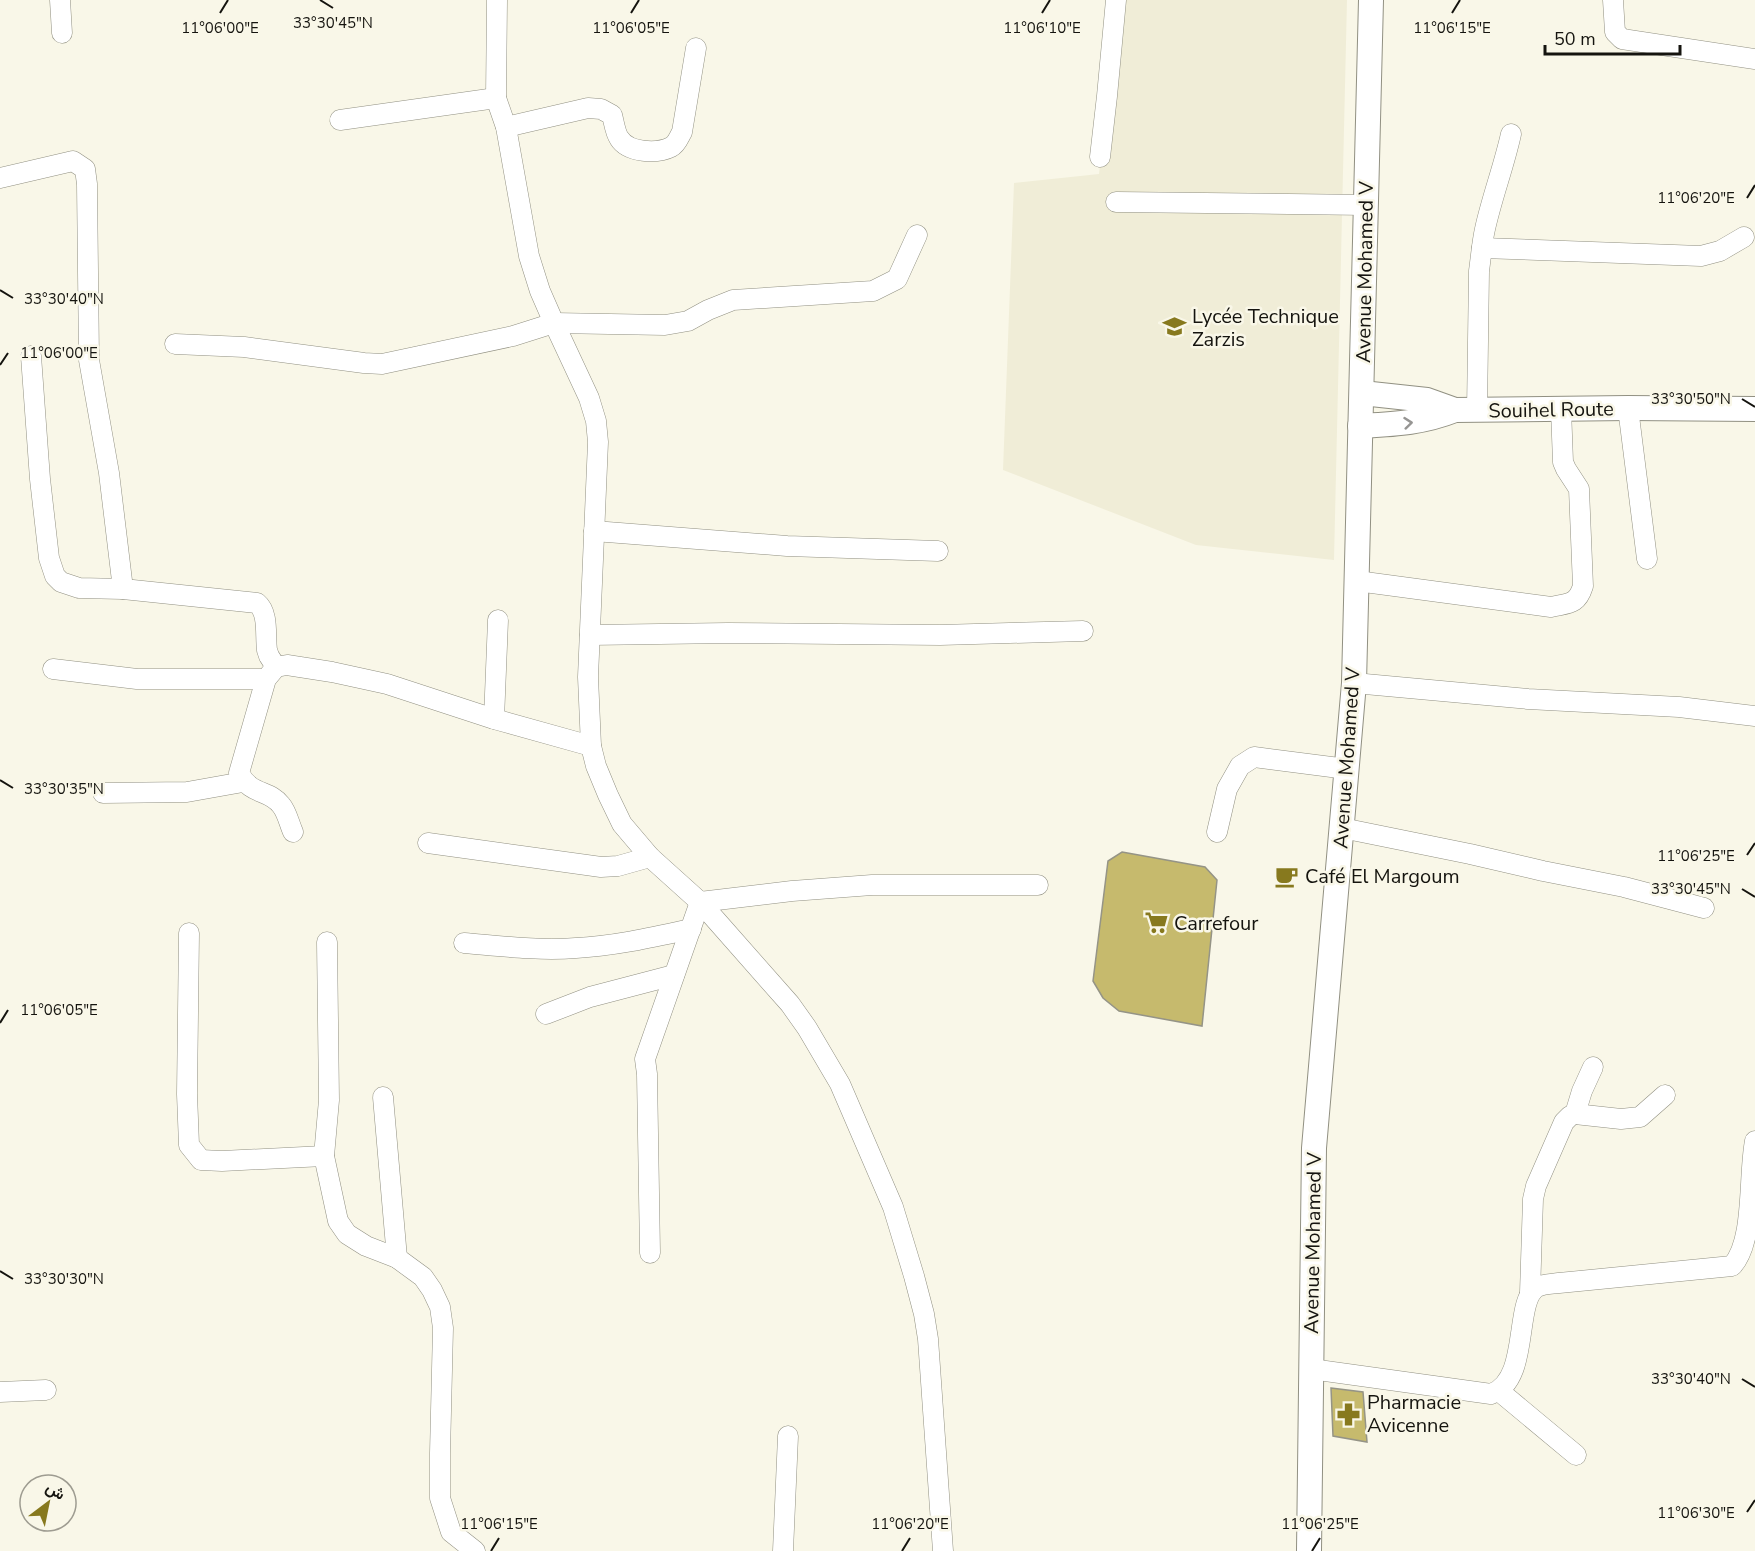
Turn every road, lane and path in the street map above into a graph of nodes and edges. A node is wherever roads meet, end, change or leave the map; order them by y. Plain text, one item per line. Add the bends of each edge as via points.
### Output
1 (60, 0) edge
2 (497, 0) edge
3 (1116, 0) edge
4 (1371, 0) edge
5 (1613, 0) edge
6 (62, 33) dead end
7 (696, 48) dead end
8 (1755, 59) edge
9 (496, 98) junction
10 (340, 120) dead end
11 (506, 127) junction
12 (1511, 134) dead end
13 (1100, 157) dead end
14 (0, 178) edge
15 (1116, 202) dead end
16 (1366, 205) junction
17 (917, 235) dead end
18 (1743, 237) dead end
19 (1482, 248) junction
20 (554, 323) junction
21 (175, 344) dead end
22 (31, 356) dead end
23 (1362, 393) junction
24 (1628, 408) junction
25 (1561, 409) junction
26 (1755, 409) edge
27 (1466, 411) junction
28 (1360, 426) junction
29 (594, 531) junction
30 (938, 551) dead end
31 (1647, 559) dead end
32 (1357, 581) junction
33 (123, 589) junction
34 (498, 620) dead end
35 (1083, 631) dead end
36 (590, 636) junction
37 (53, 669) dead end
38 (271, 673) junction
39 (1354, 683) junction
40 (1755, 716) edge
41 (494, 719) junction
42 (591, 746) junction
43 (1347, 769) junction
44 (243, 782) junction
45 (103, 793) dead end
46 (1342, 828) junction
47 (292, 832) dead end
48 (1217, 832) dead end
49 (428, 843) dead end
50 (650, 857) junction
51 (1038, 885) dead end
52 (700, 902) junction
53 (1704, 908) dead end
54 (691, 929) junction
55 (189, 933) dead end
56 (327, 942) dead end
57 (464, 943) dead end
58 (674, 975) junction
59 (546, 1014) dead end
60 (1593, 1067) dead end
61 (1665, 1095) dead end
62 (383, 1097) dead end
63 (1575, 1114) junction
64 (1755, 1141) edge
65 (324, 1156) junction
66 (650, 1252) dead end
67 (397, 1258) junction
68 (1530, 1293) junction
69 (1311, 1369) junction
70 (46, 1390) dead end
71 (1499, 1391) junction
72 (0, 1392) edge
73 (788, 1436) dead end
74 (1576, 1455) dead end
75 (475, 1551) edge
76 (783, 1551) edge
77 (943, 1551) edge
78 (1309, 1551) edge

1 - 6 street
2 - 9 street
3 - 13 street
4 - 16 main road, Avenue Mohamed V
5 - 8 street via 1615,32 1622,39
7 - 11 street via 682,132 671,147 646,152 634,149 618,137 612,115 601,109 588,108
9 - 10 street
9 - 11 street
11 - 20 street via 529,256
12 - 19 street
14 - 33 street via 73,161 85,169 89,360 109,473
15 - 16 street
16 - 23 main road, Avenue Mohamed V
17 - 20 street via 897,279 873,291 733,300 688,321 665,325
18 - 19 street via 1720,251 1701,256
19 - 27 street
20 - 21 street via 513,336 382,364 244,347
20 - 29 street via 596,421
22 - 33 street via 51,568 61,582 71,586
23 - 27 main road via 1427,400
23 - 28 main road, Avenue Mohamed V
24 - 25 main road, Souihel Route
24 - 26 main road, Souihel Route
24 - 31 street
25 - 27 main road, Souihel Route
25 - 32 street via 1562,457 1579,489 1580,503 1583,586 1574,602 1551,607
28 -> 27 main road via 1409,424
28 - 32 main road, Avenue Mohamed V
29 - 30 street via 787,546
29 - 36 street
32 - 39 main road, Avenue Mohamed V
33 - 38 street via 257,603 265,615
34 - 41 street
35 - 36 street
36 - 42 street
37 - 38 street via 137,679
38 - 41 street via 287,665 332,672 387,684
38 - 44 street via 240,766
39 - 40 street
39 - 43 main road, Avenue Mohamed V
41 - 42 street
42 - 50 street via 622,824
43 - 46 main road, Avenue Mohamed V
43 - 48 street via 1254,757 1240,766 1227,789
44 - 45 street via 187,792
44 - 47 street via 280,803
46 - 53 street via 1624,887
46 - 69 main road, Avenue Mohamed V via 1314,1148
49 - 50 street via 601,867
50 - 52 street
51 - 52 street via 872,885
52 - 54 street
52 - 77 street via 807,1028 840,1084 893,1207 917,1285 928,1339
54 - 57 street via 573,949
54 - 58 street
55 - 65 street via 189,1145 201,1160
56 - 65 street via 329,1100
58 - 59 street via 590,997
58 - 66 street via 645,1059
60 - 63 street
61 - 63 street via 1640,1117
62 - 67 street
63 - 68 street via 1564,1122 1536,1186
64 - 68 street via 1749,1233 1737,1262 1731,1266 1559,1283 1538,1287
65 - 67 street via 338,1221 347,1234
67 - 75 street via 423,1277 440,1307 440,1498 451,1532
68 - 71 street via 1512,1374
69 - 71 street via 1491,1394
69 - 78 main road, Avenue Mohamed V
70 - 72 street
71 - 74 street
73 - 76 street

